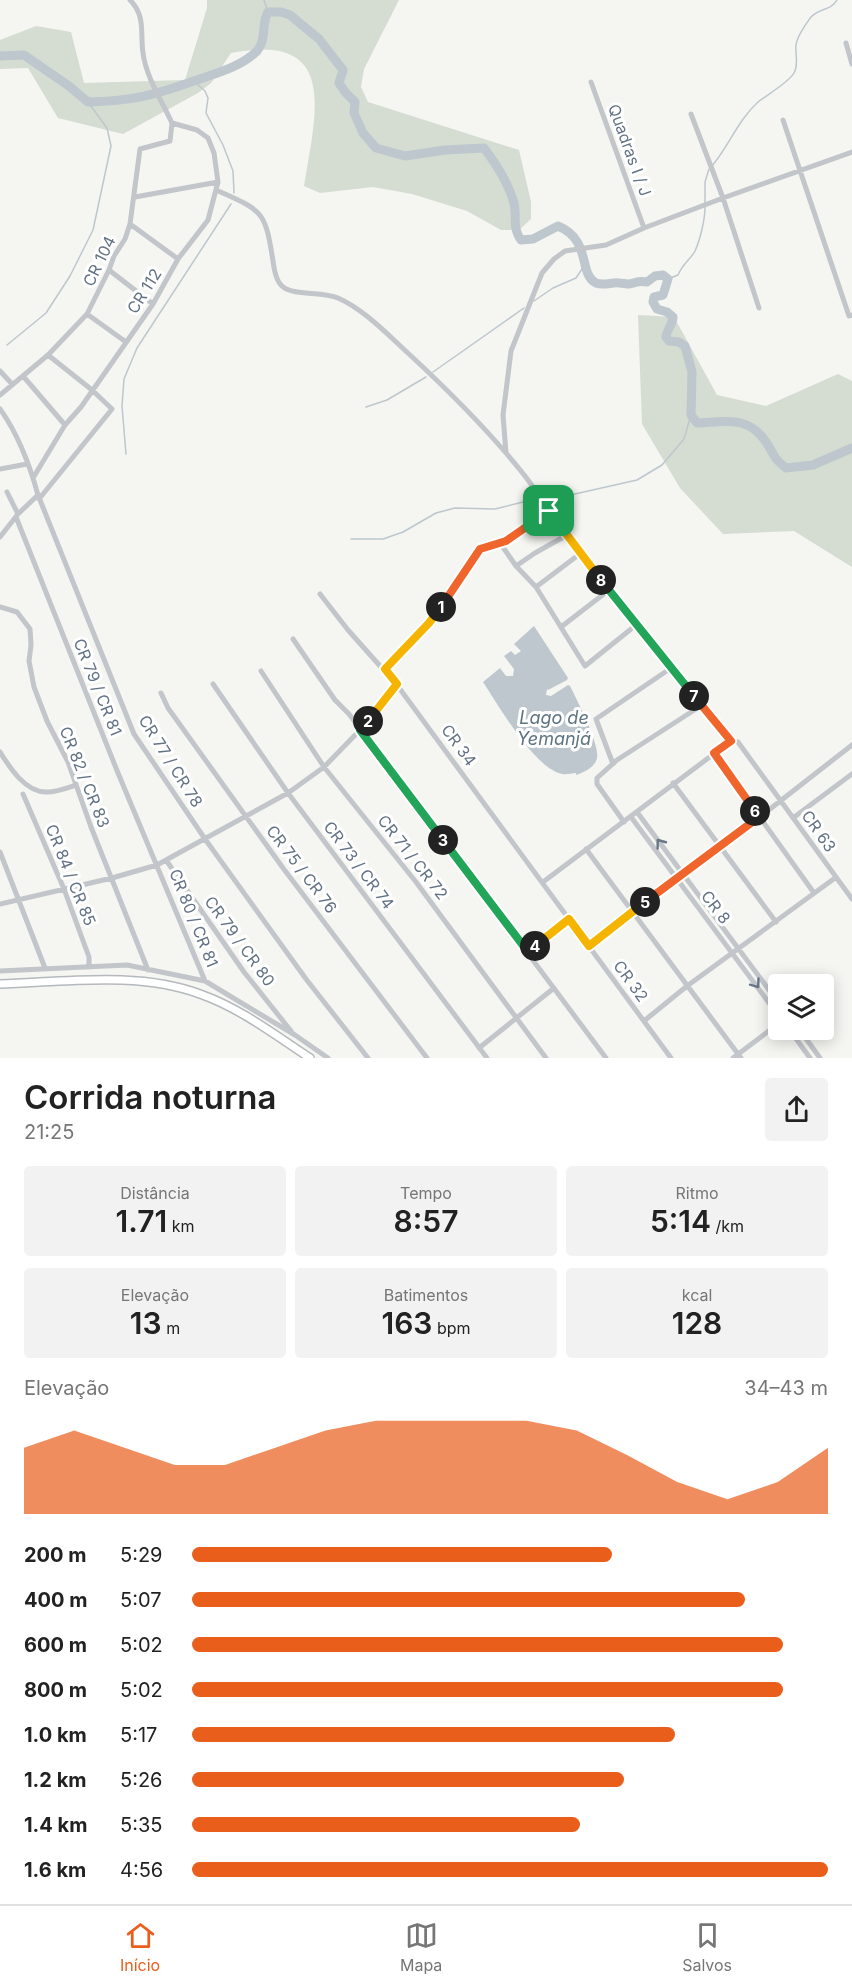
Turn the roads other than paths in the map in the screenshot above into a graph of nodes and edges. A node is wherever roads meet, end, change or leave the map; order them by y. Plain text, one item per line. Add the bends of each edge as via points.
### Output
1 (130, 0) edge
2 (846, 43) dead end
3 (852, 64) edge
4 (591, 82) dead end
5 (691, 114) dead end
6 (783, 120) dead end
7 (172, 123) junction
8 (852, 152) edge
9 (799, 171) junction
10 (218, 182) junction
11 (216, 190) junction
12 (135, 197) junction
13 (723, 198) junction
14 (130, 224) junction
15 (644, 228) junction
16 (178, 259) junction
17 (110, 270) junction
18 (153, 304) junction
19 (759, 308) dead end
20 (87, 314) junction
21 (850, 316) edge
22 (126, 342) junction
23 (48, 356) junction
24 (0, 371) edge
25 (23, 376) junction
26 (12, 384) junction
27 (92, 390) junction
28 (0, 395) edge
29 (0, 409) edge
30 (65, 425) junction
31 (506, 455) junction
32 (27, 464) junction
33 (0, 469) edge
34 (33, 478) junction
35 (7, 492) dead end
36 (38, 497) junction
37 (549, 511) junction
38 (17, 516) junction
39 (567, 535) junction
40 (0, 537) edge
41 (500, 543) junction
42 (581, 553) junction
43 (516, 566) junction
44 (536, 587) junction
45 (609, 590) junction
46 (320, 594) dead end
47 (0, 607) edge
48 (636, 625) junction
49 (561, 627) junction
50 (293, 639) dead end
51 (671, 668) junction
52 (385, 669) junction
53 (261, 671) dead end
54 (213, 684) dead end
55 (397, 684) junction
56 (160, 693) dead end
57 (702, 705) junction
58 (360, 730) junction
59 (731, 741) junction
60 (852, 745) edge
61 (0, 752) edge
62 (714, 753) junction
63 (613, 764) junction
64 (324, 767) junction
65 (852, 774) edge
66 (674, 783) junction
67 (76, 785) junction
68 (288, 793) junction
69 (23, 794) dead end
70 (780, 801) junction
71 (637, 812) junction
72 (246, 816) junction
73 (631, 817) junction
74 (759, 817) junction
75 (793, 818) junction
76 (624, 822) junction
77 (205, 839) junction
78 (720, 848) junction
79 (586, 849) junction
80 (0, 852) edge
81 (166, 860) junction
82 (157, 865) junction
83 (684, 874) junction
84 (112, 878) junction
85 (677, 878) junction
86 (835, 878) junction
87 (543, 882) junction
88 (64, 889) junction
89 (814, 892) junction
90 (18, 900) junction
91 (852, 900) edge
92 (0, 904) edge
93 (632, 911) junction
94 (569, 919) junction
95 (776, 922) junction
96 (589, 946) junction
97 (739, 948) junction
98 (528, 952) junction
99 (733, 952) junction
100 (89, 967) junction
101 (45, 968) junction
102 (148, 970) junction
103 (0, 971) edge
104 (205, 981) junction
105 (0, 984) edge
106 (687, 986) junction
107 (555, 988) junction
108 (768, 988) edge
109 (768, 1001) edge
110 (276, 1012) junction
111 (516, 1018) junction
112 (270, 1020) junction
113 (644, 1022) junction
114 (768, 1032) edge
115 (295, 1035) junction
116 (797, 1040) edge
117 (807, 1040) edge
118 (479, 1048) junction
119 (738, 1057) edge
120 (310, 1058) edge
121 (328, 1058) edge
122 (368, 1058) edge
123 (427, 1058) edge
124 (487, 1058) edge
125 (546, 1058) edge
126 (606, 1058) edge
127 (671, 1058) edge
128 (810, 1058) edge
129 (820, 1058) edge

1 - 7 street via 143,26 142,52 147,69
2 - 3 street
4 - 15 street, Quadras I / J
5 - 13 street
6 - 9 street
7 - 10 street, CR 112 via 197,130 208,138
7 - 12 street, CR 104 via 170,141 140,149
8 - 9 street
9 - 13 street
9 - 21 street
10 - 11 street, CR 112
10 - 12 street
11 - 16 street, CR 112 via 208,220
11 - 31 street via 250,206 264,219 280,285 288,291 341,299 368,317
12 - 14 street, CR 104
13 - 15 street
13 - 19 street
14 - 16 street
14 - 17 street, CR 104
15 - 31 street via 606,245 565,251 542,273 512,351 503,415
16 - 18 street, CR 112
17 - 18 street
17 - 20 street, CR 104
18 - 22 street, CR 112
20 - 22 street
20 - 23 street, CR 104
22 - 27 street, CR 112
23 - 25 street, CR 104
23 - 27 street
24 - 26 street
25 - 26 street, CR 104
25 - 30 street
26 - 28 street, CR 104
27 - 30 street, CR 112
27 - 36 street via 112,409
29 - 32 street, CR 77 / CR 78
30 - 34 street, CR 112
31 - 37 street
32 - 33 street
32 - 34 street, CR 77 / CR 78
34 - 36 street, CR 77 / CR 78
35 - 38 street, CR 79 / CR 81
36 - 38 street
36 - 77 street, CR 77 / CR 78 via 134,734
37 - 39 street
37 - 41 street
38 - 40 street
38 - 82 street, CR 79 / CR 81
39 - 42 street
39 - 43 street
41 - 43 street
41 - 52 street via 480,549 429,623
42 - 44 street
42 - 45 street
43 - 44 street
44 - 49 street
45 - 48 street
45 - 49 street
46 - 52 street, CR 34
47 - 67 street, CR 82 / CR 83 via 17,612 30,629 29,661 34,687
48 - 49 street via 585,666
48 - 51 street
50 - 58 street
51 - 57 street
51 - 63 street via 596,721
52 - 55 street, CR 34
53 - 64 street, CR 71 / CR 72
54 - 68 street, CR 73 / CR 74
55 - 58 street
55 - 87 street, CR 34
56 - 72 street, CR 75 / CR 76
57 - 59 street
57 - 63 street
58 - 64 street
58 - 98 street
59 - 62 street
59 - 70 street, CR 63 via 738,741
60 - 70 street
61 - 67 street via 32,789 55,791
62 - 66 street
62 - 74 street
63 - 76 street via 596,781
64 - 68 street
64 - 111 street, CR 71 / CR 72 via 416,882
65 - 75 street
66 - 71 street
66 - 78 street
67 - 84 street, CR 82 / CR 83
68 - 72 street
68 - 118 street, CR 73 / CR 74
69 - 88 street, CR 84 / CR 85
70 - 74 street
70 - 75 street, CR 63
71 - 73 street
83 -> 71 street
72 - 77 street
72 - 123 street, CR 75 / CR 76
73 - 76 street
73 - 85 street, CR 8
74 - 78 street
74 - 89 street
75 - 86 street, CR 63
76 - 79 street
77 - 81 street
77 - 122 street, CR 77 / CR 78
78 - 83 street
78 - 95 street
79 - 87 street
79 - 93 street
80 - 90 street
81 - 82 street
81 - 110 street, CR 79 / CR 80
82 - 84 street
82 - 104 street, CR 80 / CR 81
83 - 85 street
83 - 97 street
84 - 88 street
84 - 102 street, CR 82 / CR 83
85 - 93 street
85 - 99 street, CR 8
86 - 89 street
86 - 91 street, CR 63
87 - 94 street, CR 34
88 - 90 street
88 - 100 street, CR 84 / CR 85 via 89,957
89 - 95 street
90 - 92 street
90 - 101 street
93 - 96 street
93 - 106 street
94 - 96 street, CR 32
94 - 98 street
95 - 97 street
96 - 113 street, CR 32
97 - 99 street
97 - 108 street
98 - 107 street
99 - 106 street
99 -> 109 street, CR 8
100 - 101 street
100 - 102 street via 127,965
101 - 103 street
102 - 104 street
104 - 112 street
105 - 120 main road via 159,982 199,993 235,1010
106 - 113 street
106 - 119 street
107 - 111 street
107 - 126 street
110 - 112 street
110 - 115 street, CR 79 / CR 80
111 - 118 street
111 - 125 street, CR 71 / CR 72
112 - 115 street
113 - 127 street, CR 32
114 - 119 street
115 - 121 street
116 - 128 street
117 - 129 street
118 - 124 street, CR 73 / CR 74

